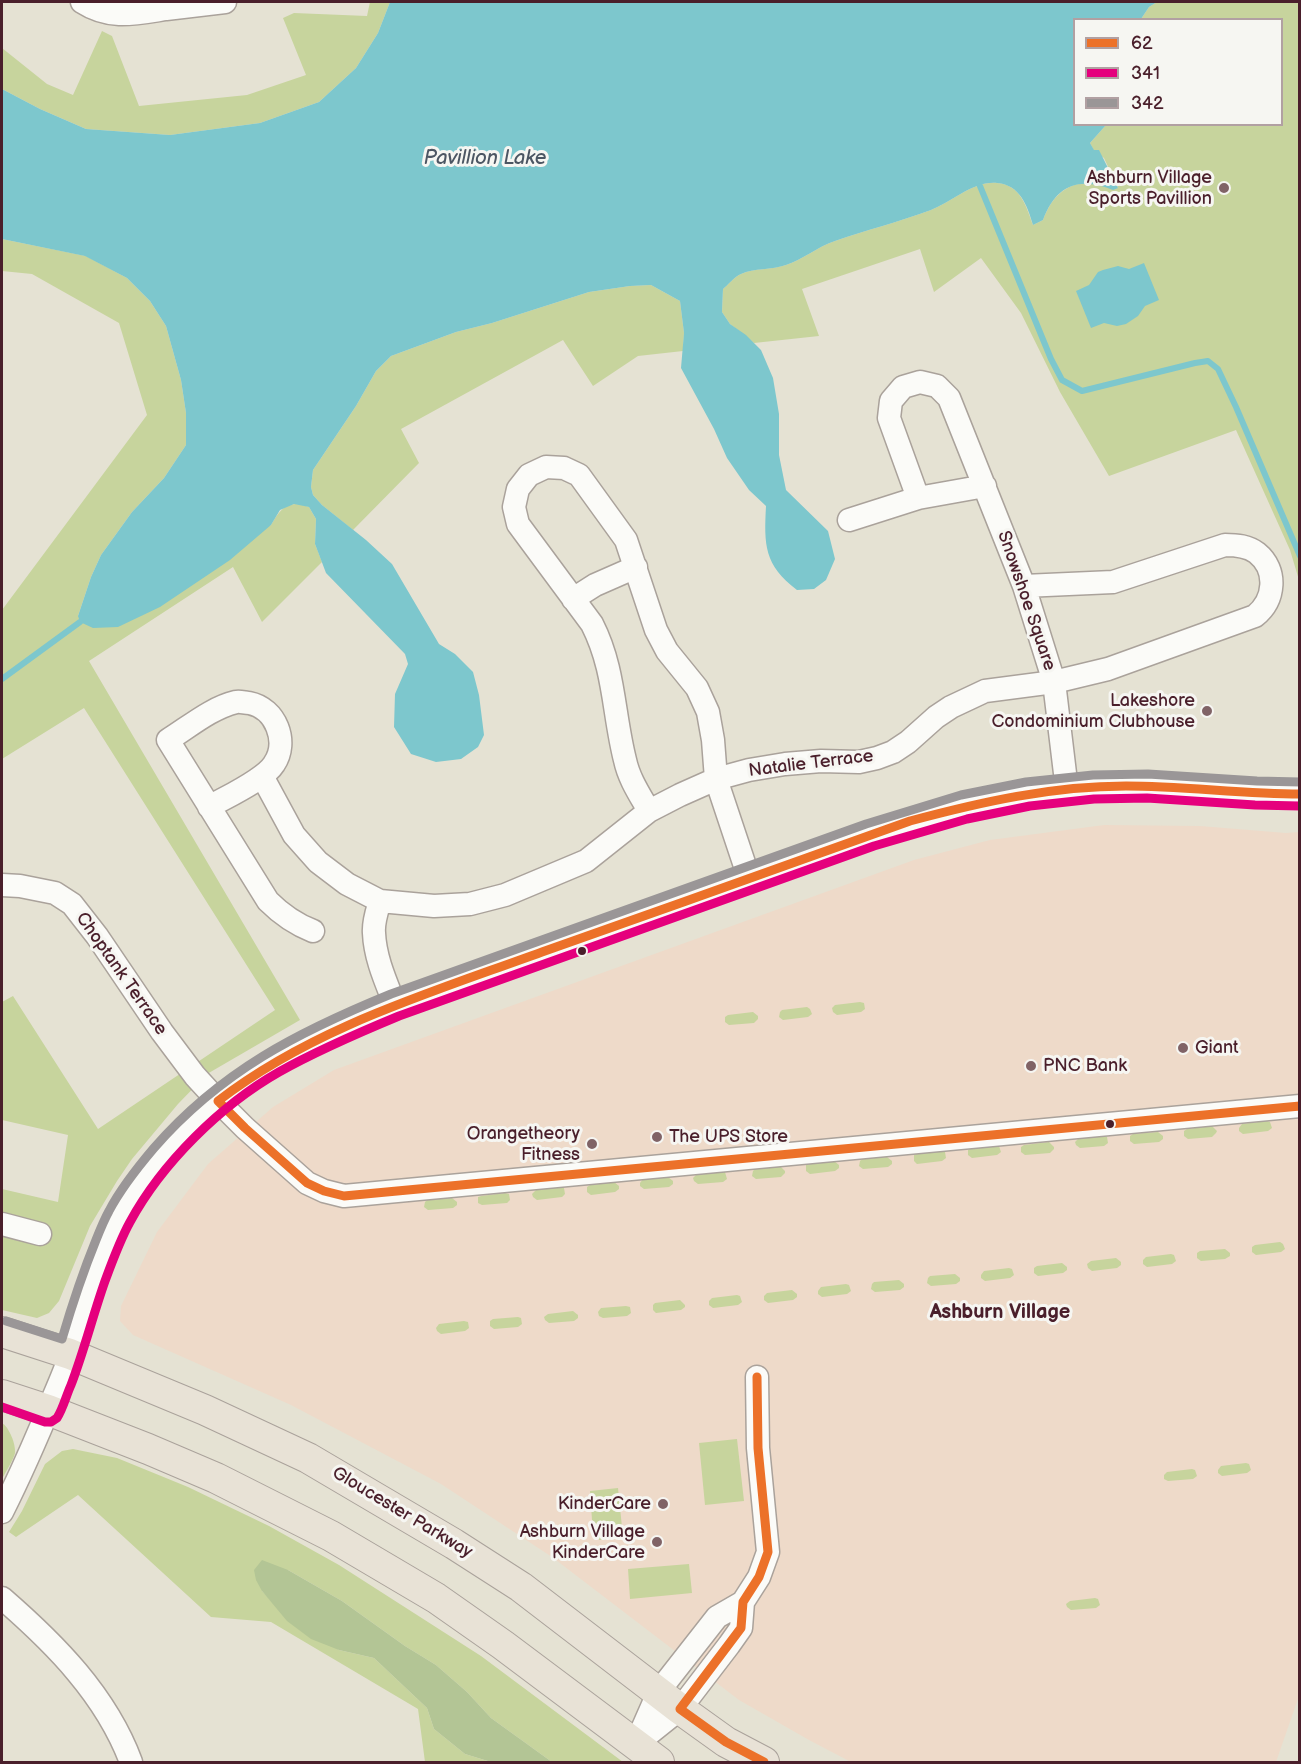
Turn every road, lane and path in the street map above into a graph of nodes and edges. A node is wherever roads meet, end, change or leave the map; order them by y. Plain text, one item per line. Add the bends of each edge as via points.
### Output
1 (82, 2) edge
2 (225, 2) edge
3 (169, 5) edge
4 (985, 486) junction
5 (918, 498) junction
6 (849, 520) dead end
7 (636, 567) junction
8 (1024, 586) junction
9 (573, 598) junction
10 (1054, 682) junction
11 (262, 776) junction
12 (716, 779) junction
13 (1067, 790) junction
14 (1299, 794) edge
15 (209, 807) junction
16 (649, 811) junction
17 (749, 878) junction
18 (2, 885) edge
19 (380, 901) junction
20 (313, 931) dead end
21 (395, 1005) junction
22 (218, 1101) junction
23 (1299, 1106) edge
24 (2, 1224) edge
25 (40, 1234) dead end
26 (2, 1332) edge
27 (70, 1354) junction
28 (757, 1377) dead end
29 (2, 1395) edge
30 (48, 1410) junction
31 (2, 1512) edge
32 (2, 1598) edge
33 (669, 1700) junction
34 (635, 1745) junction
35 (131, 1762) edge
36 (659, 1762) edge
37 (764, 1762) edge

1 - 3 street via 116,14
2 - 3 street
4 - 5 street
4 - 5 street, Snowshoe Square via 949,398 937,386 920,382 903,387 891,400 889,418
4 - 8 street, Snowshoe Square
5 - 6 street
7 - 9 street
7 - 9 street via 626,540 579,475 564,468 546,467 530,475 518,489 514,507 519,524
7 - 12 street via 656,630 667,651 697,688 708,712
8 - 10 street, Snowshoe Square
8 - 10 street, Natalie Terrace via 1113,582 1225,545 1242,545 1257,553 1268,567 1271,594 1255,616 1108,669
9 - 16 street via 592,624 606,657 625,762
10 - 12 street, Natalie Terrace via 985,690 951,707 908,742 877,758 785,764
10 - 13 street, Snowshoe Square
11 - 15 street
11 - 15 street via 274,765 281,748 279,731 271,715 256,705 238,702 219,708 168,740
11 - 19 street, Natalie Terrace via 294,835 306,849 332,874
12 - 16 street, Natalie Terrace
12 - 17 street
13 - 14 street via 1125,786
13 - 17 street via 960,807
15 - 20 street via 268,901 281,914
16 - 19 street, Natalie Terrace via 586,861 505,895 470,904 434,906
17 - 21 street
18 - 22 street, Choptank Terrace via 55,893 72,904 168,1040
19 - 21 street via 374,933
21 - 22 street via 338,1028 272,1062
22 - 23 street, Choptank Terrace via 307,1183 344,1196
22 - 27 street via 171,1145 118,1218
24 - 25 street
26 - 27 main road, Gloucester Parkway
27 - 30 street
27 - 33 main road, Gloucester Parkway via 308,1458 521,1587
28 - 33 street via 758,1448 768,1552 759,1577 743,1602 741,1628
29 - 30 main road
30 - 31 street
30 - 34 main road via 216,1478 331,1536 436,1598
32 - 35 street via 80,1674 110,1719
33 - 34 street
33 - 37 main road, Gloucester Parkway via 726,1742
34 - 36 main road

